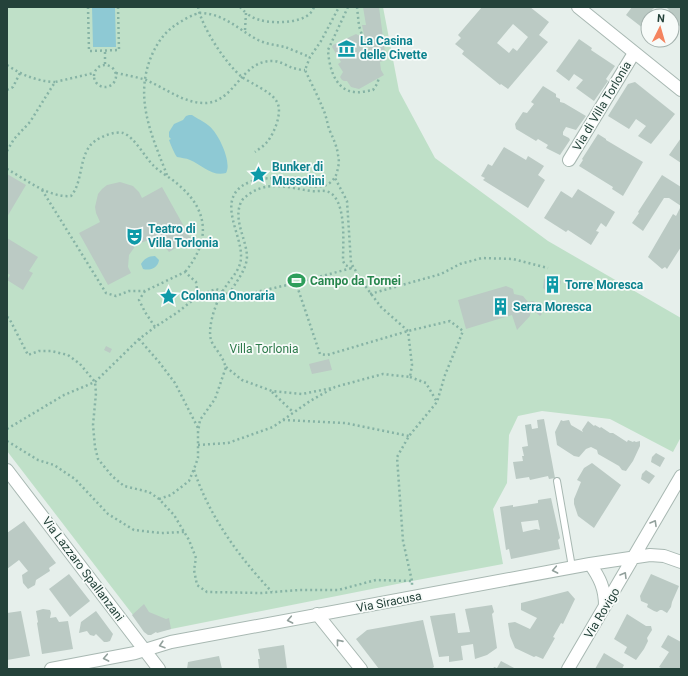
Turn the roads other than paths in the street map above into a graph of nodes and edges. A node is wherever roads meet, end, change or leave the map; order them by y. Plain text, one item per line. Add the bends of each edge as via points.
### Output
1 (578, 7) edge
2 (634, 53) junction
3 (681, 90) edge
4 (569, 160) dead end
5 (7, 470) edge
6 (681, 476) edge
7 (557, 482) dead end
8 (635, 557) junction
9 (681, 562) edge
10 (590, 564) junction
11 (572, 567) junction
12 (605, 606) junction
13 (316, 614) junction
14 (144, 650) junction
15 (51, 669) edge
16 (158, 669) edge
17 (361, 669) edge
18 (568, 669) edge

1 - 2 street
2 - 3 street
2 - 4 street, Via di Villa Torlonia
5 - 14 street, Via Lazzaro Spallanzani
8 -> 6 street, Via Rovigo
7 - 11 lane
8 - 9 street, Via Siracusa via 660,555
8 - 10 street, Via Siracusa
12 -> 8 street, Via Rovigo
10 - 11 street, Via Siracusa
10 - 12 street via 603,586
11 -> 13 street, Via Siracusa
12 - 18 street, Via Rovigo
13 -> 14 street, Via Siracusa via 171,642
17 -> 13 street
14 -> 15 street, Via Siracusa
14 - 16 street, Via Lazzaro Spallanzani

